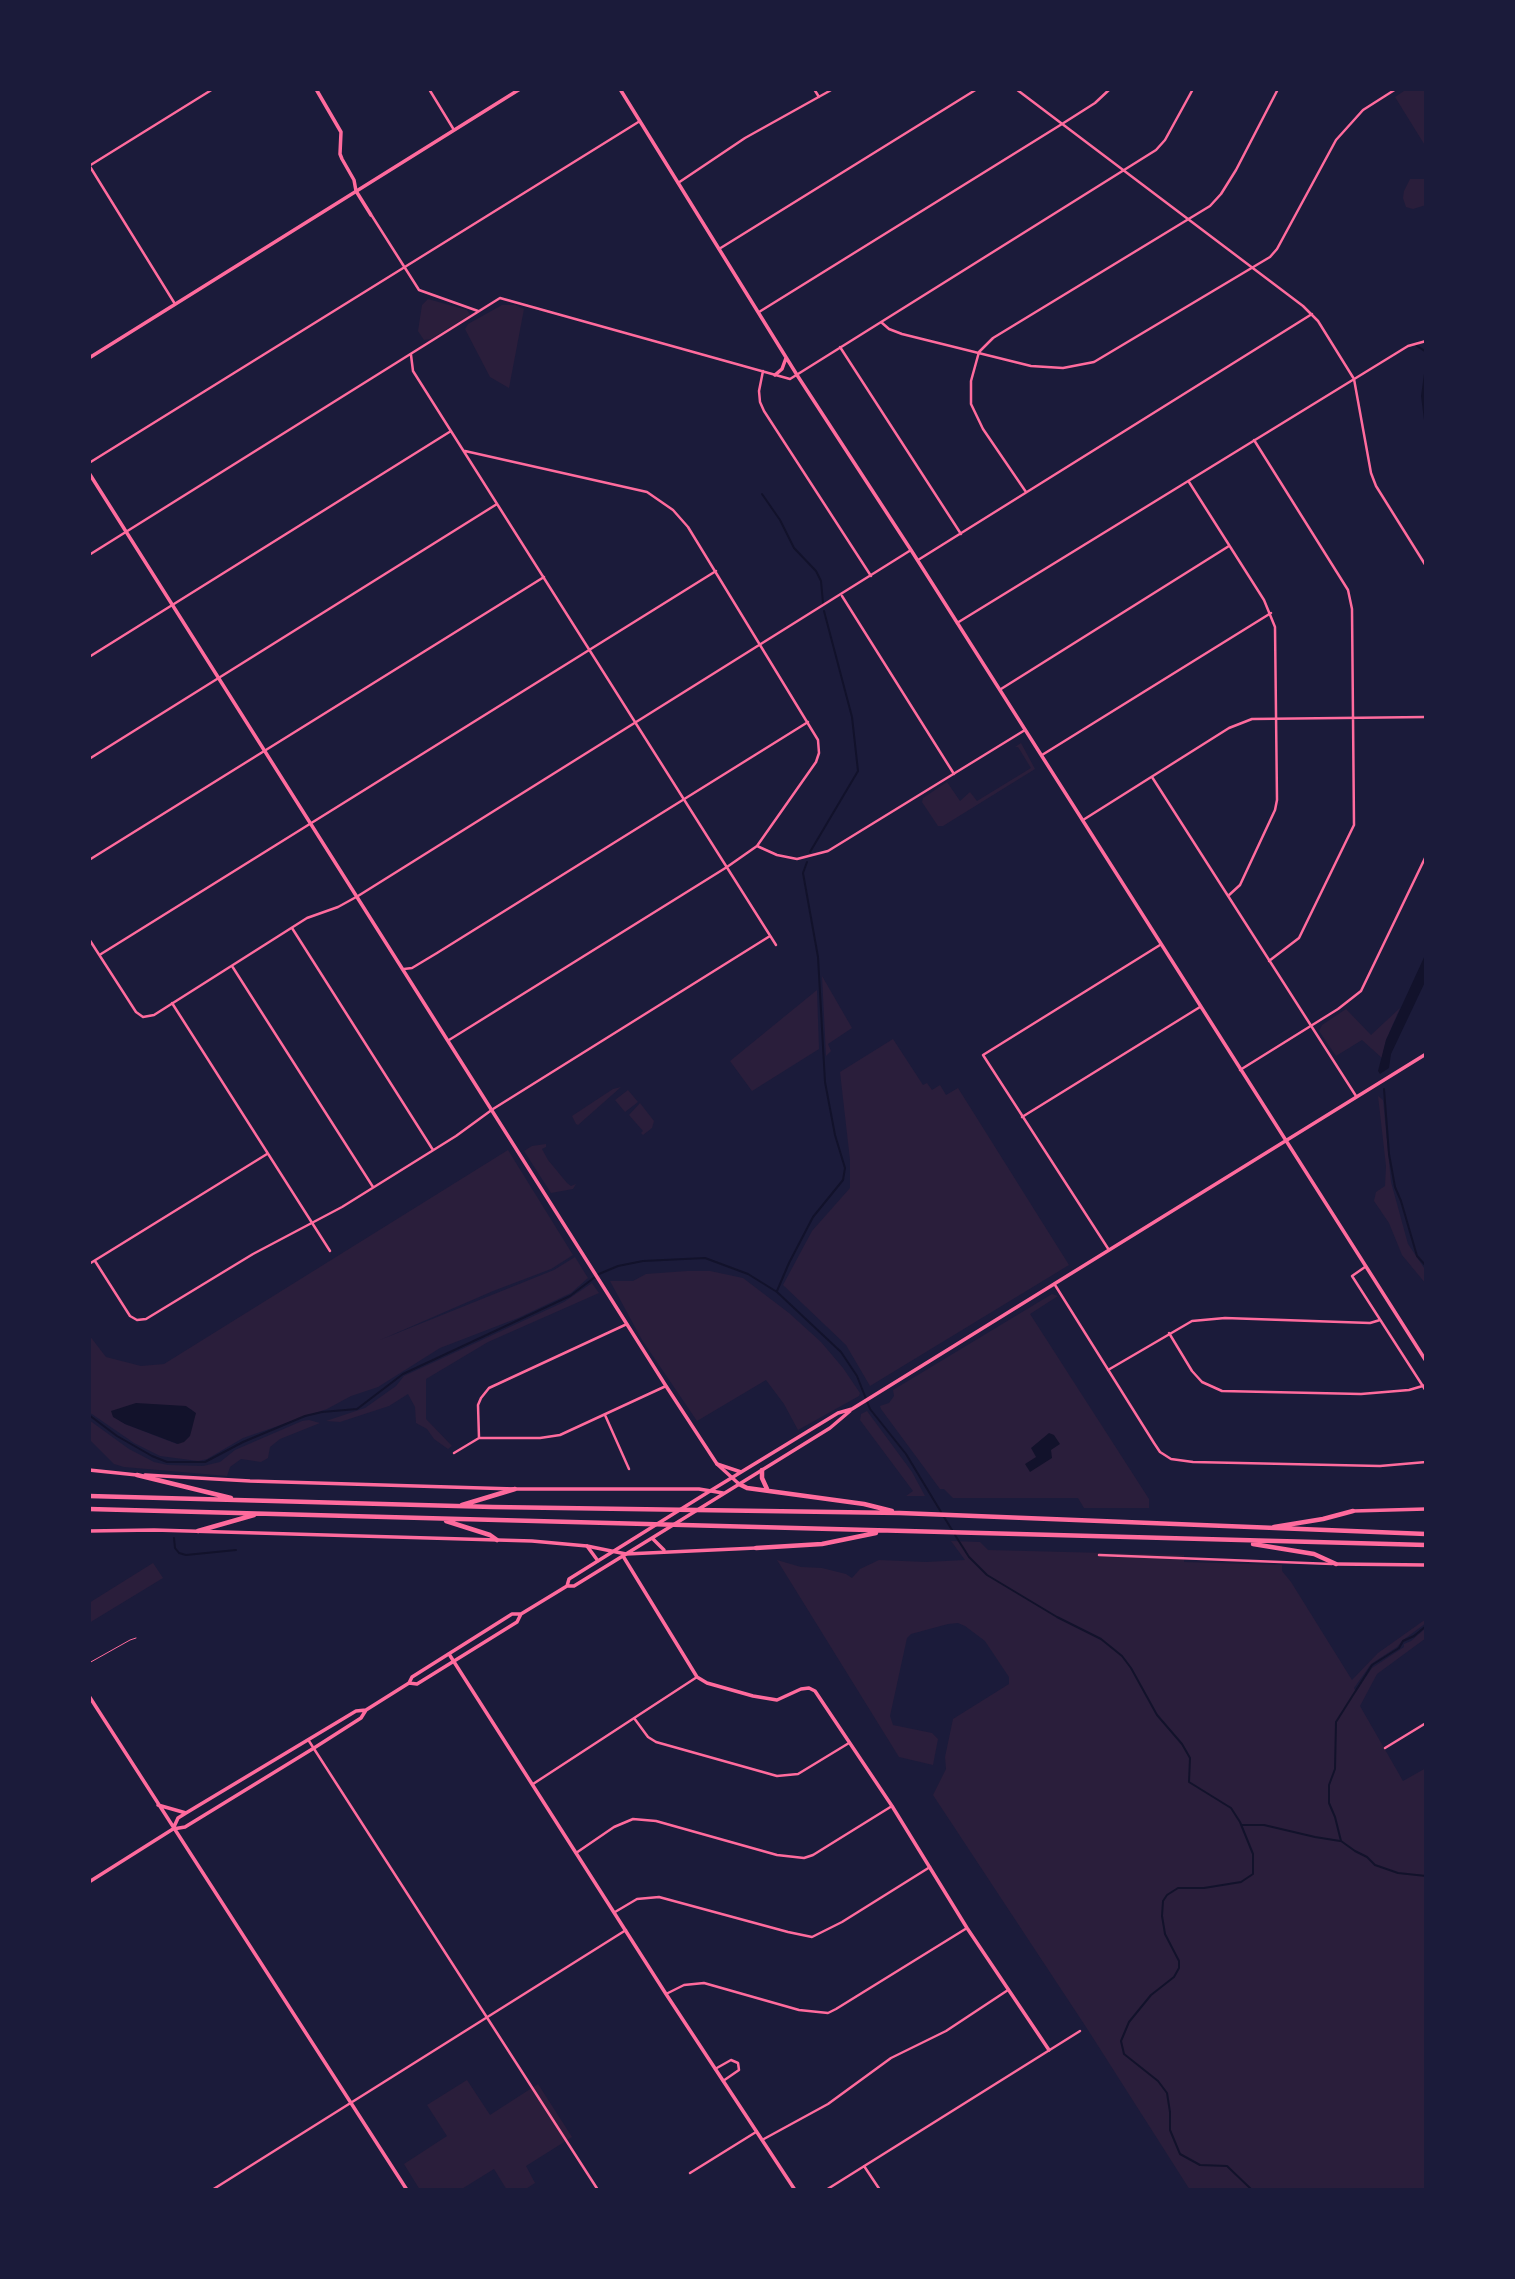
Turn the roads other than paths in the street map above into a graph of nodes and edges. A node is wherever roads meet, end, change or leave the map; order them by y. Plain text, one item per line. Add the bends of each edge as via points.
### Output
1 (213, 89) edge
2 (316, 89) edge
3 (429, 89) edge
4 (520, 89) edge
5 (620, 89) edge
6 (814, 89) edge
7 (833, 89) edge
8 (977, 89) edge
9 (1016, 89) edge
10 (1110, 89) edge
11 (1193, 89) edge
12 (1278, 89) edge
13 (1393, 90) edge
14 (819, 97) junction
15 (640, 121) junction
16 (1062, 124) junction
17 (454, 130) junction
18 (89, 166) edge
19 (1125, 171) junction
20 (678, 183) junction
21 (356, 191) junction
22 (371, 215) joint
23 (1189, 220) junction
24 (719, 249) junction
25 (1251, 267) junction
26 (404, 268) junction
27 (175, 304) junction
28 (478, 311) junction
29 (757, 313) junction
30 (1312, 314) junction
31 (881, 321) junction
32 (1426, 341) edge
33 (839, 347) junction
34 (979, 352) junction
35 (411, 355) junction
36 (89, 358) edge
37 (786, 358) junction
38 (764, 371) junction
39 (775, 375) junction
40 (797, 375) junction
41 (1354, 379) junction
42 (451, 431) junction
43 (1254, 440) junction
44 (463, 451) junction
45 (89, 463) edge
46 (89, 473) edge
47 (1189, 481) junction
48 (1026, 492) junction
49 (497, 504) junction
50 (126, 531) junction
51 (961, 534) junction
52 (1230, 546) junction
53 (912, 550) junction
54 (89, 555) edge
55 (918, 561) junction
56 (1426, 566) edge
57 (716, 571) junction
58 (871, 576) junction
59 (544, 577) junction
60 (842, 595) junction
61 (172, 604) junction
62 (1270, 613) junction
63 (957, 623) junction
64 (761, 645) junction
65 (590, 650) junction
66 (89, 657) edge
67 (219, 677) junction
68 (999, 690) junction
69 (1354, 717) junction
70 (1426, 717) edge
71 (1275, 718) junction
72 (808, 722) junction
73 (636, 723) junction
74 (1025, 730) junction
75 (265, 750) junction
76 (1041, 755) junction
77 (89, 759) edge
78 (954, 774) junction
79 (1152, 776) junction
80 (684, 799) junction
81 (1082, 821) junction
82 (312, 823) junction
83 (757, 846) junction
84 (1426, 856) edge
85 (89, 860) edge
86 (727, 867) junction
87 (358, 896) junction
88 (1228, 896) junction
89 (292, 928) junction
90 (770, 936) junction
91 (89, 939) edge
92 (776, 945) dead end
93 (1161, 945) junction
94 (100, 955) junction
95 (1269, 961) junction
96 (232, 965) junction
97 (404, 969) junction
98 (172, 1003) junction
99 (1200, 1007) junction
100 (1311, 1026) junction
101 (449, 1040) junction
102 (1426, 1054) edge
103 (1240, 1070) junction
104 (1356, 1096) junction
105 (493, 1109) junction
106 (1022, 1117) junction
107 (1285, 1140) junction
108 (433, 1150) junction
109 (267, 1154) junction
110 (373, 1187) junction
111 (312, 1223) junction
112 (1109, 1250) junction
113 (330, 1251) dead end
114 (95, 1261) junction
115 (89, 1264) edge
116 (1365, 1267) junction
117 (1055, 1284) junction
118 (1380, 1320) junction
119 (626, 1324) junction
120 (1170, 1333) junction
121 (1426, 1361) edge
122 (1108, 1370) junction
123 (666, 1386) junction
124 (1425, 1388) edge
125 (852, 1409) junction
126 (605, 1415) junction
127 (826, 1420) junction
128 (830, 1427) junction
129 (480, 1438) junction
130 (795, 1440) junction
131 (789, 1443) junction
132 (800, 1446) junction
133 (794, 1450) junction
134 (454, 1453) dead end
135 (1426, 1462) edge
136 (717, 1464) junction
137 (629, 1469) dead end
138 (762, 1469) junction
139 (89, 1470) edge
140 (741, 1472) junction
141 (137, 1475) junction
142 (731, 1478) junction
143 (738, 1484) junction
144 (515, 1489) junction
145 (767, 1490) junction
146 (710, 1491) junction
147 (723, 1493) junction
148 (89, 1496) edge
149 (239, 1501) junction
150 (458, 1506) junction
151 (89, 1509) edge
152 (1426, 1509) edge
153 (1353, 1511) joint
154 (260, 1513) junction
155 (900, 1513) junction
156 (438, 1519) junction
157 (1263, 1528) junction
158 (89, 1531) edge
159 (198, 1531) junction
160 (884, 1531) junction
161 (1426, 1534) edge
162 (652, 1538) junction
163 (498, 1540) junction
164 (1235, 1542) junction
165 (1426, 1545) edge
166 (587, 1546) junction
167 (756, 1548) joint
168 (664, 1550) junction
169 (615, 1551) junction
170 (624, 1555) junction
171 (1099, 1555) dead end
172 (598, 1562) junction
173 (1336, 1564) junction
174 (1426, 1565) edge
175 (567, 1586) junction
176 (521, 1614) junction
177 (136, 1638) dead end
178 (449, 1654) junction
179 (454, 1661) junction
180 (89, 1663) edge
181 (697, 1676) junction
182 (409, 1684) junction
183 (89, 1696) edge
184 (366, 1710) junction
185 (634, 1718) junction
186 (1426, 1723) edge
187 (309, 1741) junction
188 (849, 1743) junction
189 (314, 1748) junction
190 (1385, 1748) dead end
191 (270, 1764) junction
192 (274, 1772) junction
193 (533, 1784) junction
194 (158, 1805) junction
195 (892, 1806) junction
196 (186, 1813) junction
197 (173, 1829) junction
198 (576, 1853) junction
199 (930, 1867) junction
200 (89, 1882) edge
201 (614, 1912) junction
202 (967, 1928) junction
203 (626, 1930) junction
204 (1008, 1990) junction
205 (666, 1994) junction
206 (485, 2017) junction
207 (1080, 2031) dead end
208 (1049, 2050) junction
209 (715, 2069) junction
210 (723, 2081) junction
211 (350, 2102) junction
212 (756, 2132) junction
213 (762, 2140) junction
214 (864, 2166) junction
215 (690, 2173) dead end
216 (212, 2190) edge
217 (407, 2190) edge
218 (598, 2190) edge
219 (794, 2190) edge
220 (826, 2190) edge
221 (880, 2190) edge

1 - 18 street
2 - 21 main road via 341,132 340,154
3 - 17 street
4 - 17 main road
5 - 15 main road
6 - 14 street
7 - 14 street
8 - 24 street
9 - 16 street
10 - 16 street
11 - 19 street via 1165,140
12 - 23 street via 1221,194
13 - 25 street via 1346,126 1277,249
14 - 20 street via 745,138
15 - 20 main road
15 - 26 street
16 - 19 street
16 - 29 street
17 - 21 main road
18 - 27 street
19 - 23 street
19 - 31 street
20 - 24 main road
21 - 22 main road
21 - 27 main road
22 - 26 street
23 - 25 street
23 - 34 street via 993,338
24 - 29 main road
25 - 30 street
25 - 34 street via 1094,362 1046,368
26 - 28 street via 419,290
26 - 45 street
27 - 36 main road
28 - 35 street
28 - 38 street via 500,298
29 - 37 main road
30 - 41 street
30 - 48 street
31 - 33 street
31 - 34 street via 889,330
32 - 41 street via 1408,346
33 - 40 street
33 - 51 street
34 - 48 street via 971,404
35 - 42 street via 413,371
35 - 50 street
37 - 39 main road
37 - 40 main road
38 - 39 street
38 - 58 street via 759,391 764,411
39 - 40 street via 790,379
40 - 53 main road
41 - 43 street
41 - 56 street via 1373,479
42 - 44 street
42 - 61 street
43 - 47 street
43 - 69 street via 1348,590
44 - 49 street
44 - 57 street via 647,492 688,527
46 - 50 main road
47 - 52 street
47 - 63 street
48 - 51 street
49 - 59 street
49 - 67 street
50 - 54 street
50 - 61 main road
51 - 55 street
52 - 62 street
52 - 68 street
53 - 55 main road
53 - 58 street
55 - 63 main road
57 - 64 street
57 - 65 street
58 - 60 street
59 - 65 street
59 - 75 street
60 - 64 street
60 - 78 street
61 - 66 street
61 - 67 main road
62 - 71 street via 1276,639
62 - 76 street
63 - 68 main road
64 - 72 street
64 - 73 street
65 - 73 street
65 - 82 street
67 - 75 main road
67 - 77 street
68 - 74 main road
69 - 70 street
69 - 71 street
69 - 95 street via 1354,825 1300,938
71 - 79 street via 1252,719 1229,728
71 - 88 street via 1278,800 1240,885
72 - 80 street
72 - 83 street via 818,740 816,762
73 - 80 street
73 - 87 street
74 - 76 main road
74 - 78 street
75 - 82 main road
75 - 85 street
76 - 81 main road
78 - 83 street via 820,855 787,858
79 - 81 street
79 - 88 street
80 - 86 street
80 - 97 street
81 - 93 main road
82 - 87 main road
82 - 94 street
83 - 86 street
84 - 100 street via 1361,991
86 - 90 street
86 - 101 street
87 - 89 street
87 - 97 main road
88 - 95 street
89 - 96 street
89 - 108 street
90 - 92 street
90 - 105 street
91 - 94 street
93 - 99 main road
93 - 106 street via 983,1055
94 - 98 street via 143,1017
95 - 100 street
96 - 98 street
96 - 110 street
97 - 101 main road
98 - 109 street
99 - 103 main road
99 - 106 street
100 - 103 street
100 - 104 street
101 - 105 main road
102 - 104 main road
103 - 107 main road
104 - 107 main road
105 - 108 street
105 - 119 main road
106 - 112 street
107 - 112 main road
107 - 116 main road
108 - 110 street
109 - 111 street
109 - 114 street
110 - 111 street
111 - 113 street
111 - 114 street via 146,1319 130,1316
112 - 117 main road
114 - 115 street
116 - 118 street via 1352,1276
116 - 121 main road
117 - 122 street
117 - 125 main road
118 - 120 street via 1203,1319
118 - 124 street
119 - 123 main road
119 - 129 street via 489,1388 478,1405
120 - 122 street
120 - 124 street via 1192,1371 1202,1382 1222,1391 1361,1394
122 - 135 street via 1160,1452 1181,1462 1380,1466
123 - 126 street
123 - 136 main road
125 - 127 main road
125 - 128 main road
126 - 129 street via 550,1437
126 - 137 street
127 - 128 main road
127 - 130 main road
128 - 132 main road
129 - 134 street
130 - 131 main road
130 - 132 main road
131 - 133 main road
131 - 140 main road
132 - 133 main road
133 - 138 main road
136 - 140 main road
136 - 142 main road
138 - 143 main road
138 - 145 highway
139 - 141 main road
140 - 142 main road
141 - 144 main road
141 - 149 highway
142 - 143 main road
142 - 146 main road
143 - 145 highway
143 - 147 main road
144 - 146 main road
144 - 150 highway
145 - 155 highway
146 - 147 main road
146 - 169 main road
147 - 162 main road
148 - 149 highway
149 - 150 highway
150 - 155 highway
151 - 154 highway
152 - 153 main road
153 - 157 highway
154 - 156 highway
154 - 159 highway
155 - 157 highway
156 - 160 highway
156 - 163 highway
157 - 161 highway
158 - 159 main road
159 - 163 main road
160 - 164 highway
160 - 167 highway via 822,1544
162 - 168 main road
162 - 170 main road
163 - 166 main road
164 - 165 highway
164 - 173 highway via 1314,1554
166 - 169 main road
166 - 172 main road
167 - 168 main road
168 - 170 main road
169 - 170 main road
169 - 172 main road
170 - 175 main road
170 - 181 main road
171 - 173 street
172 - 175 main road via 569,1579
173 - 174 main road
175 - 176 main road
176 - 178 main road
176 - 179 main road via 517,1622
177 - 180 lane
178 - 179 main road
178 - 182 main road via 412,1677
179 - 182 main road via 417,1684
179 - 193 main road
181 - 185 street
181 - 188 main road via 707,1683 777,1700 809,1688
182 - 184 main road
183 - 194 main road
184 - 187 main road via 356,1711
184 - 189 main road
185 - 188 street via 656,1742 777,1776 797,1774
185 - 193 street
186 - 190 street
187 - 189 street
187 - 191 main road
188 - 195 main road
189 - 192 main road
189 - 206 street
191 - 192 main road
191 - 196 main road
192 - 197 main road via 185,1827
193 - 198 main road
194 - 196 main road
194 - 197 main road
195 - 198 street via 804,1858 633,1819
195 - 199 main road
196 - 197 main road
197 - 200 main road
197 - 211 main road
198 - 201 main road
199 - 201 street via 812,1937 659,1897 638,1899
199 - 202 main road
201 - 203 main road
202 - 204 main road
202 - 205 street via 828,2012 799,2010 704,1983 684,1985
203 - 205 main road
203 - 206 street
204 - 208 main road
204 - 213 street via 946,2031 891,2059 828,2104
205 - 209 main road
206 - 211 street
206 - 218 street
207 - 208 street
208 - 214 street
209 - 210 main road
209 - 210 street via 731,2060 738,2063 738,2070
210 - 212 main road
211 - 216 street
211 - 217 main road
212 - 213 main road
212 - 215 street
213 - 219 main road
214 - 220 street
214 - 221 street

